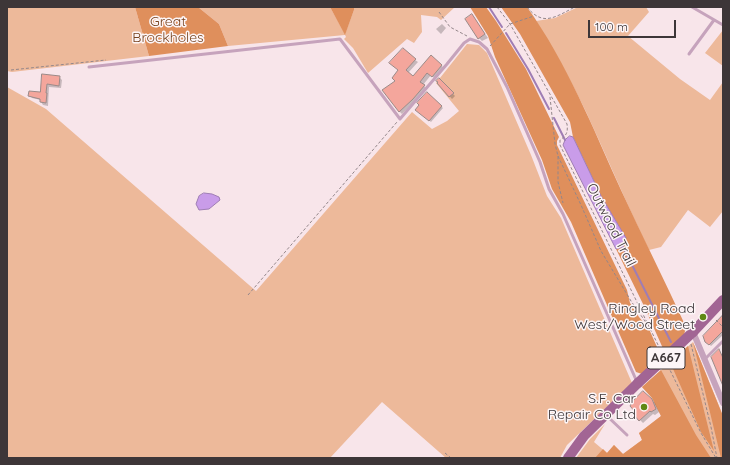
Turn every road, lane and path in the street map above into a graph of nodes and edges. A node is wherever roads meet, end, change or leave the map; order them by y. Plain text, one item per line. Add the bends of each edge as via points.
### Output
1 (497, 7) edge
2 (527, 7) edge
3 (575, 7) edge
4 (692, 7) edge
5 (439, 12) dead end
6 (534, 16) junction
7 (714, 20) junction
8 (510, 24) junction
9 (723, 25) edge
10 (470, 39) junction
11 (487, 49) junction
12 (689, 54) dead end
13 (106, 60) dead end
14 (89, 67) dead end
15 (11, 70) dead end
16 (550, 97) junction
17 (400, 119) junction
18 (558, 156) junction
19 (560, 209) junction
20 (248, 295) dead end
21 (723, 300) edge
22 (710, 314) junction
23 (723, 327) edge
24 (650, 328) junction
25 (691, 334) junction
26 (723, 341) edge
27 (664, 356) dead end
28 (705, 359) junction
29 (667, 363) dead end
30 (638, 383) junction
31 (723, 403) edge
32 (606, 414) junction
33 (627, 435) dead end
34 (445, 453) dead end
35 (451, 458) edge
36 (568, 458) edge
37 (716, 458) edge

1 - 8 path, Outwood Trail
2 - 6 path
3 - 6 path via 557,16 542,19
4 - 7 lane
5 - 10 path via 450,27
6 - 8 path
7 - 9 lane
7 - 12 lane
8 - 11 path
8 - 16 path, Outwood Trail
10 - 11 lane
10 - 17 lane
11 - 19 lane via 507,87 549,189
13 - 15 path
14 - 17 lane via 340,39
16 - 18 path
16 - 24 path, Outwood Trail via 567,124 568,131 560,140 560,145
17 - 20 path
18 - 19 path via 558,182 563,202
18 - 24 path via 602,251
19 - 30 lane
21 - 22 main road, A667
22 - 23 path
22 - 25 main road, A667
24 - 27 path, Outwood Trail
25 - 28 street
25 - 30 main road, A667, bridge
25 - 37 path
26 - 28 lane
28 - 31 street
29 - 37 path
30 - 32 main road, A667
32 - 33 lane
32 - 36 main road, A667 via 584,436
34 - 35 path

